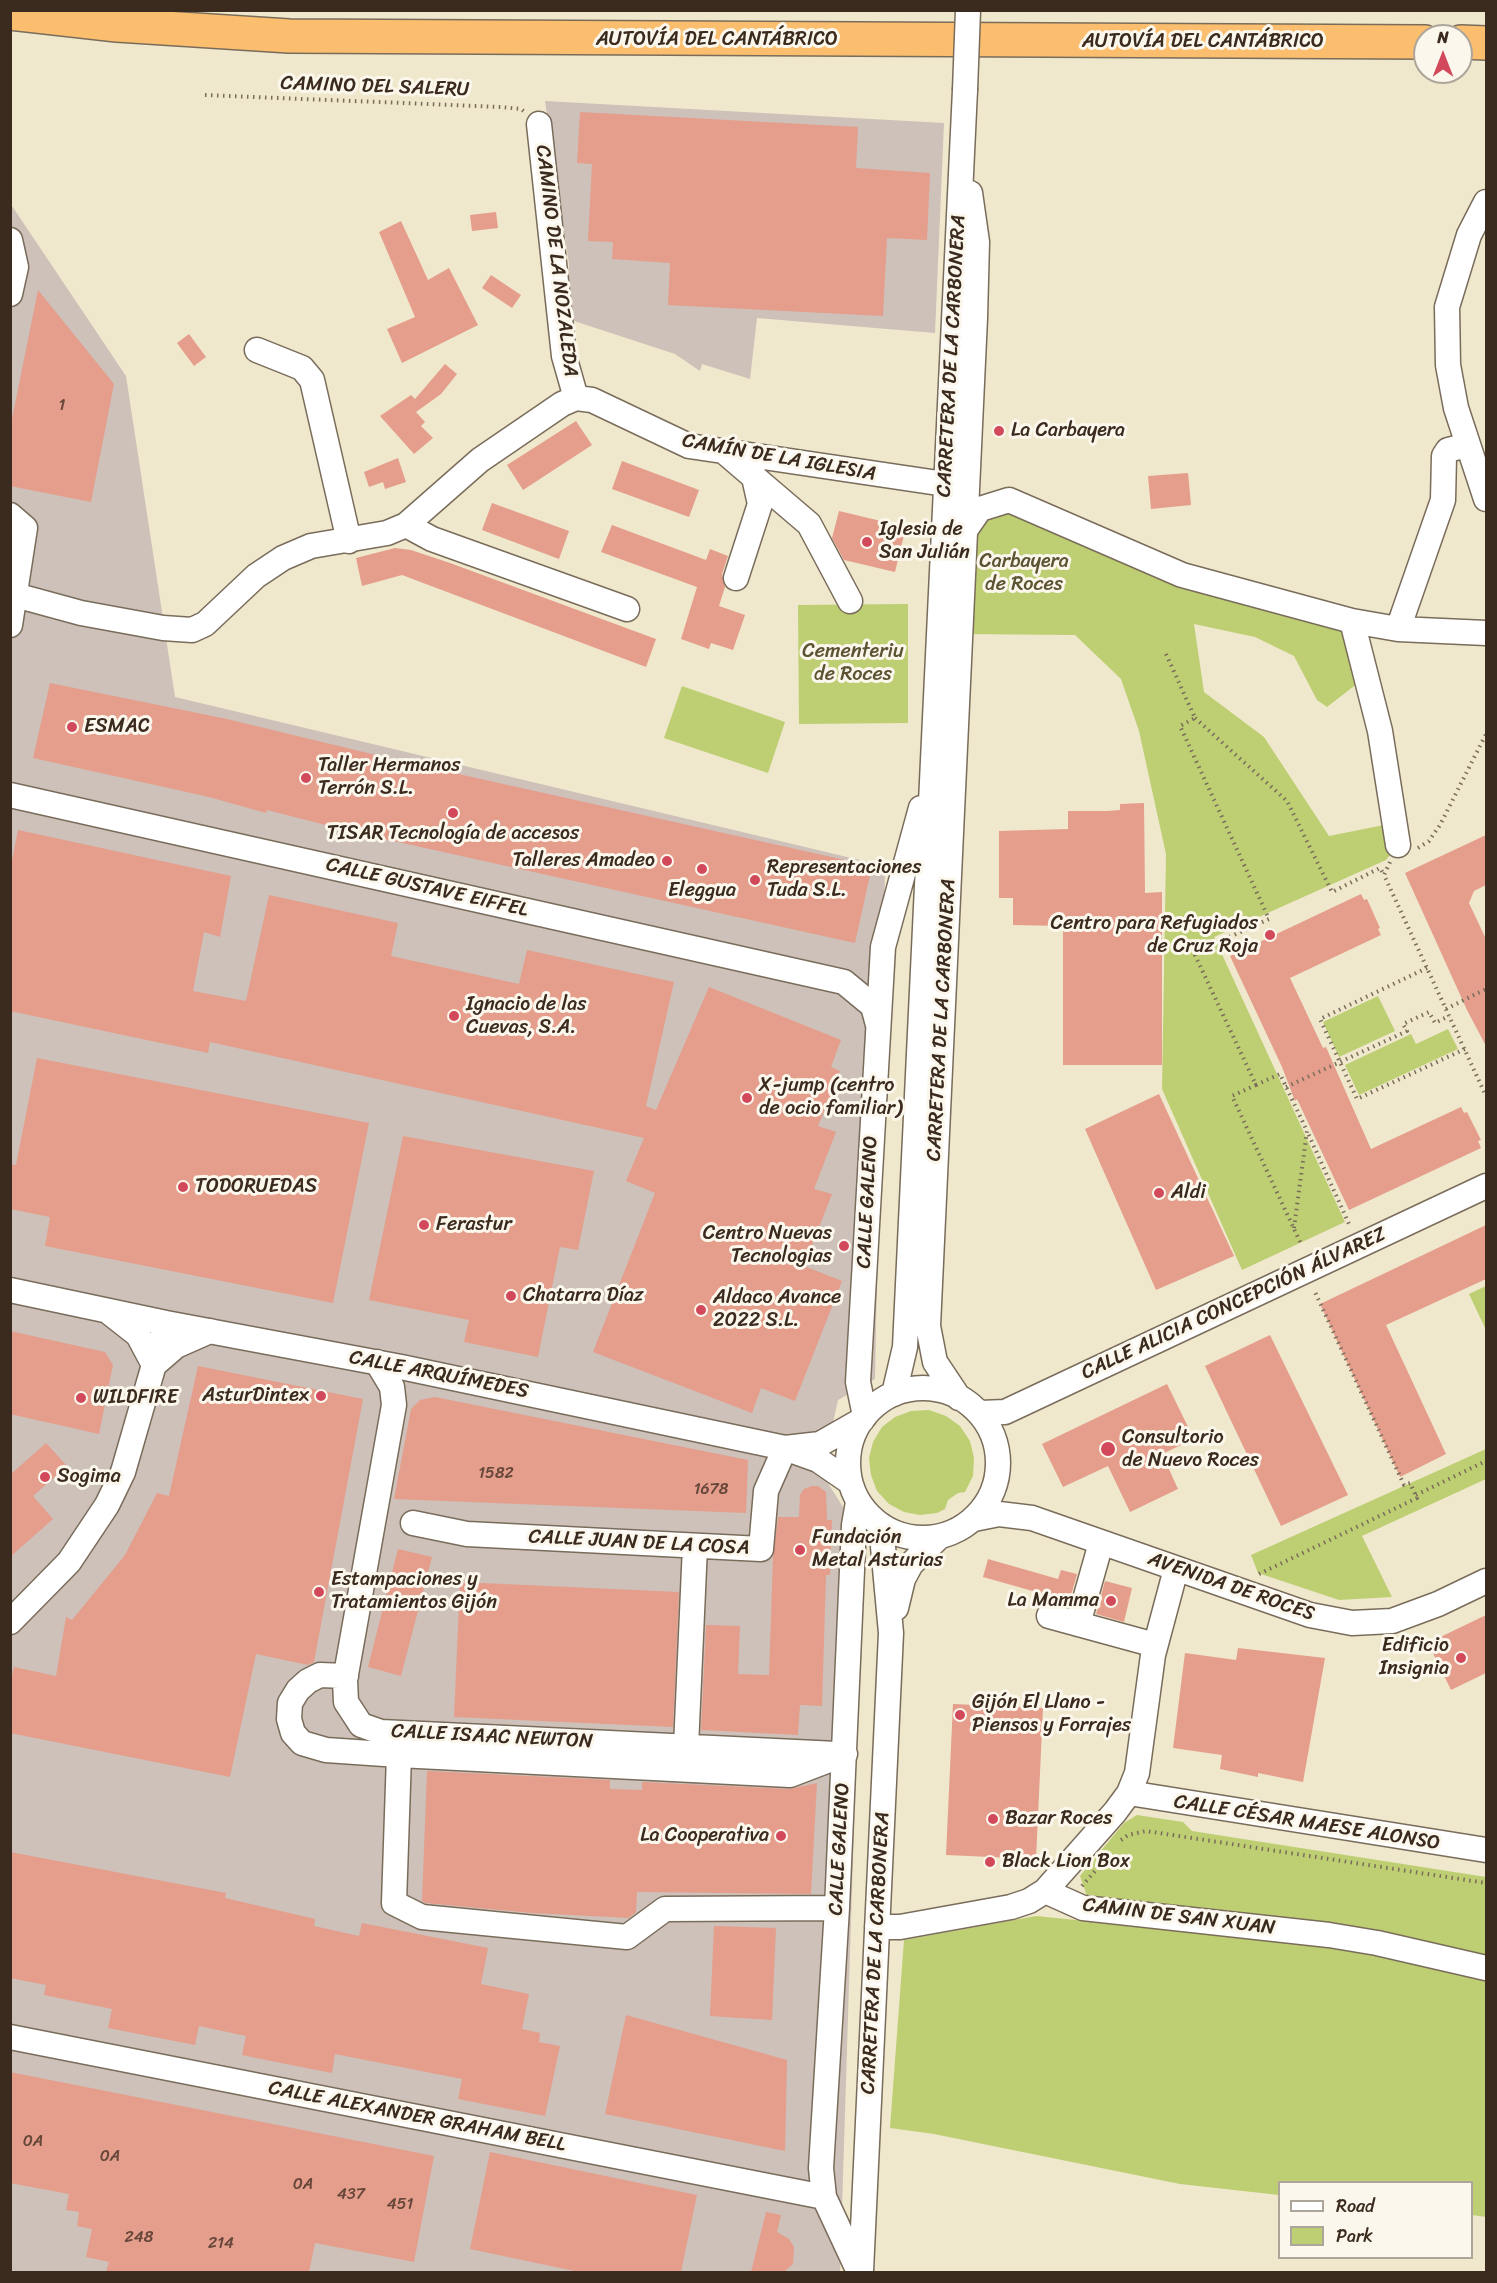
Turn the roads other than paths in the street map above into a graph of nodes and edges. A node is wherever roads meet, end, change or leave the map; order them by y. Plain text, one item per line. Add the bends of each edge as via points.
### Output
1 (968, 10) edge
2 (10, 13) edge
3 (10, 28) edge
4 (289, 36) junction
5 (1413, 42) edge
6 (539, 124) road end
7 (962, 144) junction
8 (1486, 202) edge
9 (10, 240) edge
10 (10, 294) edge
11 (257, 350) dead end
12 (576, 398) junction
13 (1467, 445) junction
14 (725, 452) junction
15 (753, 473) junction
16 (945, 484) junction
17 (1486, 500) edge
18 (18, 521) edge
19 (406, 525) junction
20 (964, 532) junction
21 (349, 541) junction
22 (736, 578) dead end
23 (15, 595) junction
24 (850, 601) dead end
25 (627, 609) dead end
26 (1352, 621) junction
27 (10, 625) edge
28 (1398, 628) junction
29 (1486, 633) edge
30 (931, 777) junction
31 (10, 795) edge
32 (1398, 845) road end
33 (883, 947) junction
34 (844, 982) junction
35 (879, 1025) junction
36 (1486, 1186) edge
37 (10, 1290) edge
38 (105, 1310) junction
39 (166, 1323) junction
40 (210, 1331) junction
41 (377, 1362) junction
42 (154, 1365) junction
43 (431, 1373) junction
44 (858, 1382) junction
45 (894, 1394) junction
46 (959, 1398) junction
47 (394, 1405) junction
48 (980, 1413) junction
49 (863, 1418) junction
50 (838, 1434) junction
51 (785, 1448) junction
52 (854, 1492) junction
53 (974, 1519) junction
54 (413, 1523) dead end
55 (881, 1525) junction
56 (939, 1537) junction
57 (1101, 1543) junction
58 (695, 1546) junction
59 (1176, 1569) junction
60 (1486, 1581) edge
61 (1049, 1616) dead end
62 (10, 1622) edge
63 (1078, 1624) junction
64 (891, 1634) junction
65 (1155, 1645) junction
66 (346, 1676) junction
67 (686, 1747) junction
68 (845, 1754) junction
69 (399, 1755) junction
70 (1129, 1793) junction
71 (1486, 1850) edge
72 (1045, 1891) junction
73 (837, 1908) junction
74 (877, 1927) junction
75 (1486, 1968) edge
76 (10, 2037) edge
77 (824, 2197) junction
78 (860, 2272) edge

1 - 7 street, CARRETERA DE LA CARBONERA, bridge
2 - 4 highway, AUTOVÍA DEL CANTÁBRICO via 117,25
3 - 4 highway via 116,39
4 - 5 highway, AUTOVÍA DEL CANTÁBRICO
6 - 12 street, CAMINO DE LA NOZALEDA via 564,356
7 - 16 street, CARRETERA DE LA CARBONERA
7 - 20 street, CARRETERA DE LA CARBONERA via 977,242
8 - 13 street via 1469,235 1447,308 1448,365
9 - 10 street via 16,267
11 - 21 street via 302,368 312,380
12 - 14 street, CAMÍN DE LA IGLESIA via 592,400 689,446
12 - 19 street via 480,460
13 - 17 street
13 - 28 street via 1448,450 1444,456 1443,500
14 - 15 street
14 - 16 street, CAMÍN DE LA IGLESIA
15 - 22 street via 760,504
15 - 24 street via 809,524
16 - 30 street, CARRETERA DE LA CARBONERA
18 - 23 street
19 - 21 street
19 - 25 street via 432,539
20 - 26 street via 980,509 1009,500 1182,575
20 - 46 street, CARRETERA DE LA CARBONERA via 928,1326 935,1362
21 - 23 street via 311,546 283,558 256,576 205,624 192,630 81,613
23 - 27 street
26 - 28 street
26 - 32 street via 1380,731
28 - 29 street
30 - 33 street, CALLE GALENO
30 - 45 street, CARRETERA DE LA CARBONERA via 905,1347
31 - 34 street, CALLE GUSTAVE EIFFEL
33 - 34 street via 873,968 861,978
33 - 35 street, CALLE GALENO
34 - 35 street, CALLE GUSTAVE EIFFEL via 873,1006
35 - 44 street, CALLE GALENO
36 - 48 street, CALLE ALICIA CONCEPCIÓN ÁLVAREZ via 1005,1412
37 - 38 street, CALLE ARQUÍMEDES
38 - 39 street, CALLE ARQUÍMEDES
38 - 42 street via 138,1335
39 - 40 street, CALLE ARQUÍMEDES
39 - 42 street
40 - 41 street, CALLE ARQUÍMEDES
40 - 42 street via 176,1346
41 - 43 street, CALLE ARQUÍMEDES
41 - 47 street, CALLE ISAAC NEWTON via 392,1387
42 - 62 street via 123,1472 107,1505 69,1562
43 - 47 street via 415,1381
43 - 51 street, CALLE ARQUÍMEDES
44 - 49 street, CALLE GALENO
44 - 50 street, CALLE GALENO
45 - 46 street via 916,1388 938,1390
45 - 49 street
46 - 48 street
47 - 66 street, CALLE ISAAC NEWTON
48 - 53 street via 994,1438 998,1467 991,1496
49 - 50 street, CALLE ARQUÍMEDES
49 - 52 street via 853,1436 848,1459
50 - 51 street, CALLE ARQUÍMEDES via 820,1444
51 - 52 street via 818,1460
51 - 58 street, CALLE JUAN DE LA COSA via 766,1491 761,1549
52 - 55 street
52 - 68 street, CALLE GALENO
53 - 56 street
53 - 57 street, AVENIDA DE ROCES via 1015,1514
54 - 58 street, CALLE JUAN DE LA COSA via 467,1534
55 - 56 street via 908,1537
55 - 64 street
56 - 64 street via 921,1552 903,1579
57 - 59 street, AVENIDA DE ROCES
57 - 63 street
58 - 67 street
59 - 60 street, AVENIDA DE ROCES via 1310,1615 1352,1623 1392,1621
59 - 65 street
61 - 63 street
63 - 65 street
64 - 74 street, CARRETERA DE LA CARBONERA
65 - 70 street via 1142,1746
66 - 67 street, CALLE ISAAC NEWTON via 346,1702 361,1725 381,1732
66 - 69 street via 320,1676 298,1690 290,1703 293,1733 302,1743 326,1750
67 - 68 street, CALLE ISAAC NEWTON
68 - 69 street via 790,1775
68 - 73 street, CALLE GALENO
69 - 73 street via 394,1903 422,1917 627,1937 665,1909
70 - 71 street, CALLE CÉSAR MAESE ALONSO
70 - 72 street
72 - 74 street via 1011,1907 900,1927
72 - 75 street, CAMIN DE SAN XUAN via 1083,1908 1348,1938
73 - 77 street, CALLE GALENO via 821,2168
74 - 78 street, CARRETERA DE LA CARBONERA
76 - 77 street, CALLE ALEXANDER GRAHAM BELL
77 - 78 street, CALLE GALENO

